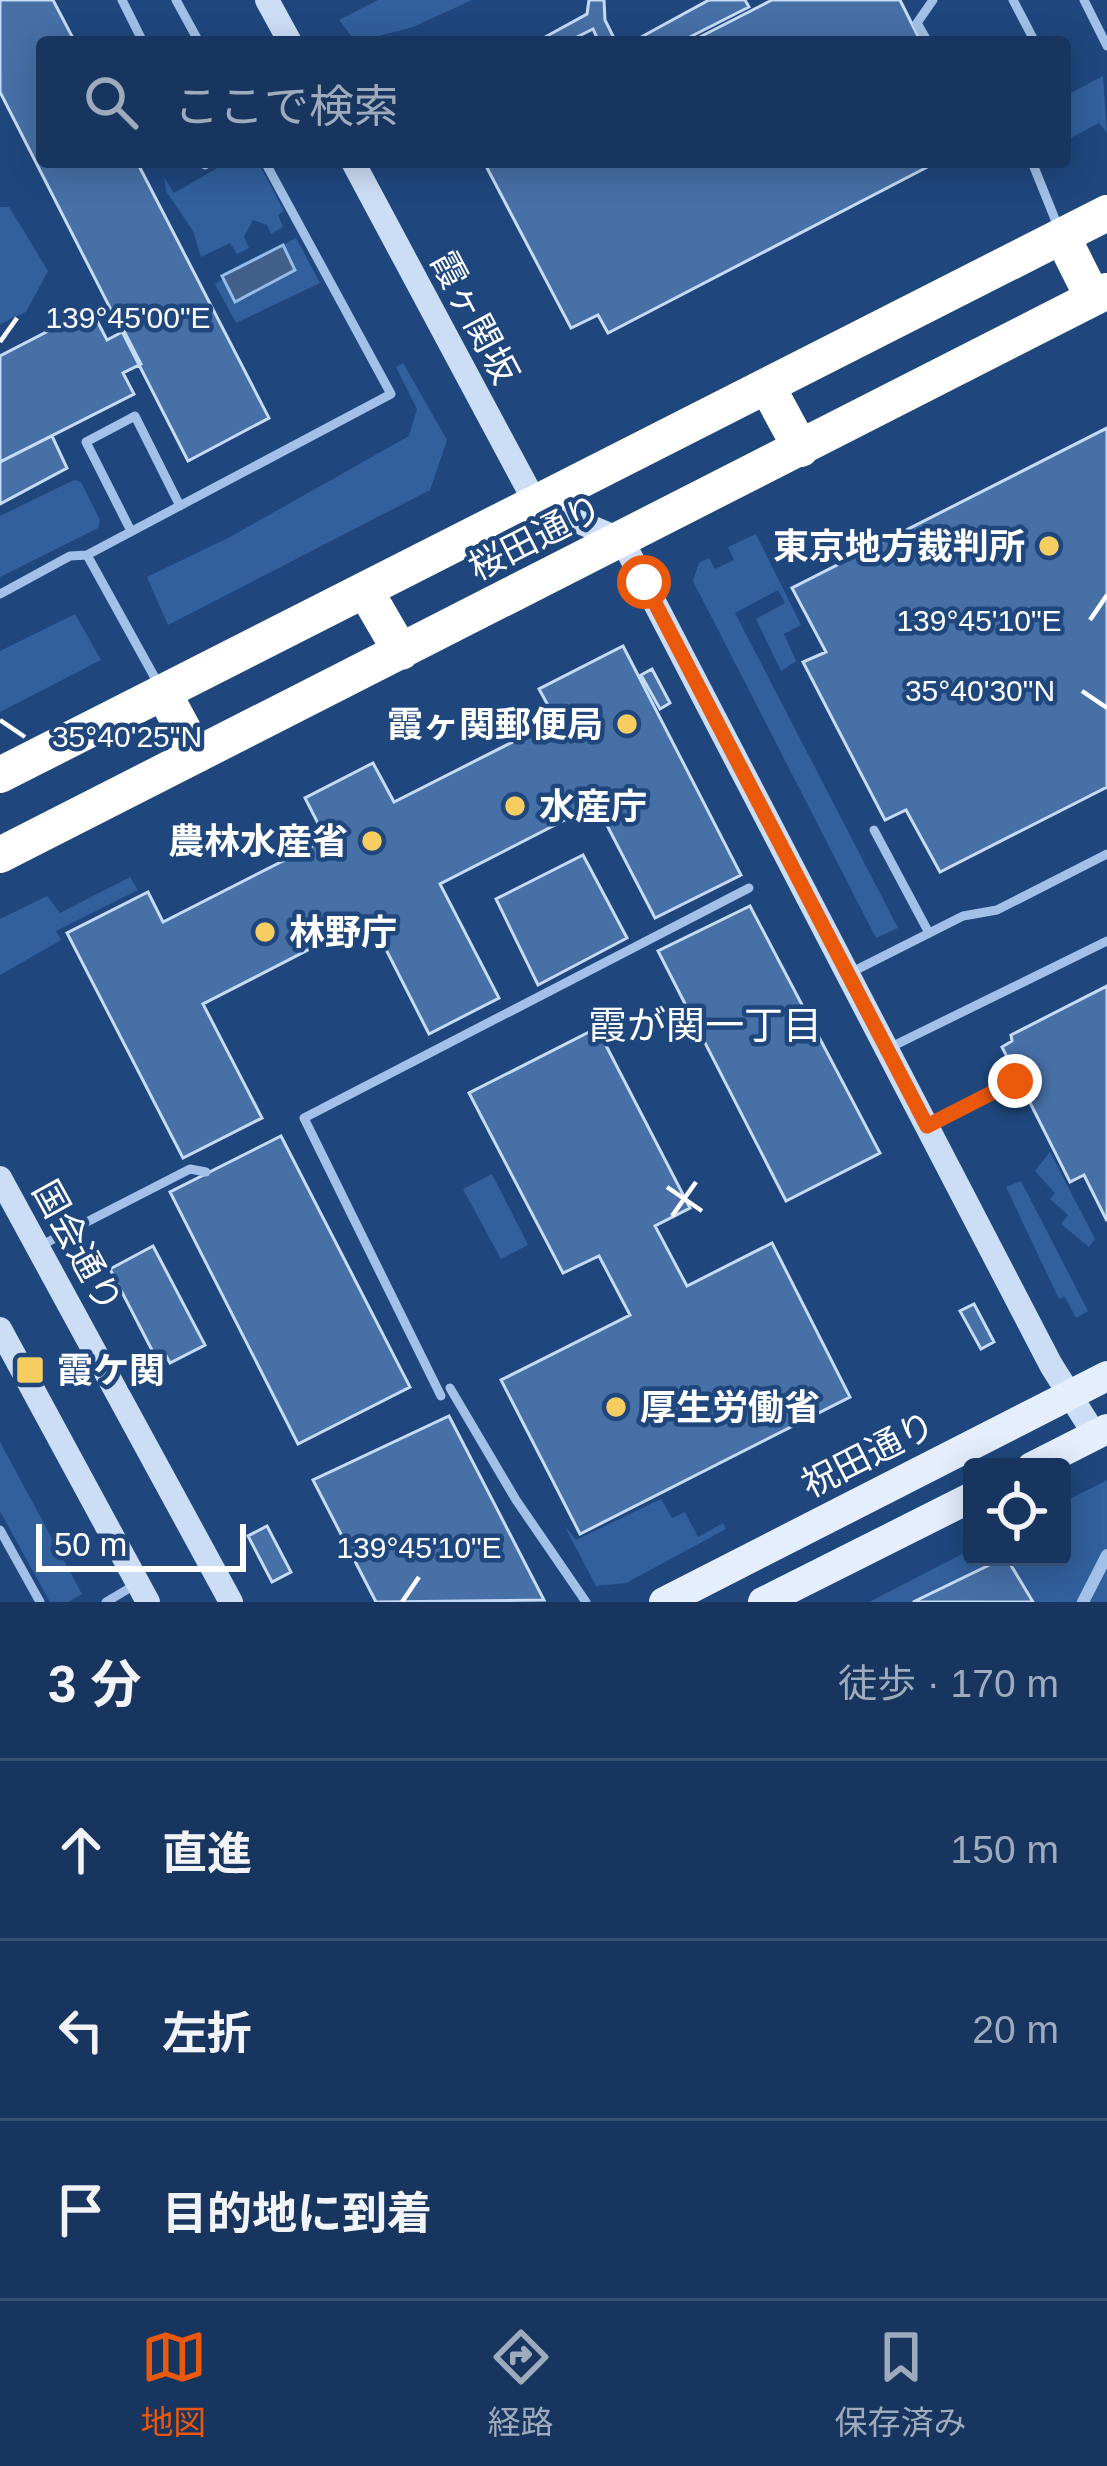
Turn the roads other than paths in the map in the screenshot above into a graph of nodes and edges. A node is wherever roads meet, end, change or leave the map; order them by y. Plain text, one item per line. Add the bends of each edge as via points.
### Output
1 (122, 0) edge
2 (176, 0) edge
3 (268, 0) edge
4 (933, 0) edge
5 (1013, 0) edge
6 (1084, 0) edge
7 (140, 36) edge
8 (196, 36) edge
9 (287, 36) edge
10 (925, 36) edge
11 (1032, 36) edge
12 (1107, 46) edge
13 (268, 168) edge
14 (356, 168) edge
15 (1034, 168) edge
16 (1107, 213) edge
17 (1062, 236) junction
18 (1100, 295) edge
19 (767, 386) junction
20 (801, 448) junction
21 (536, 504) junction
22 (181, 506) junction
23 (131, 531) junction
24 (622, 540) junction
25 (87, 555) junction
26 (365, 590) junction
27 (0, 594) edge
28 (400, 652) junction
29 (163, 692) junction
30 (197, 755) junction
31 (0, 775) edge
32 (874, 830) dead end
33 (1107, 854) edge
34 (0, 855) edge
35 (749, 888) dead end
36 (929, 934) junction
37 (1107, 941) edge
38 (848, 974) junction
39 (886, 1048) junction
40 (1015, 1081) dead end
41 (927, 1126) junction
42 (206, 1172) dead end
43 (0, 1178) edge
44 (38, 1246) junction
45 (0, 1329) edge
46 (1107, 1376) edge
47 (1069, 1395) junction
48 (1103, 1440) edge
49 (1055, 1458) edge
50 (963, 1502) edge
51 (0, 1530) edge
52 (1107, 1555) edge
53 (143, 1593) edge
54 (40, 1602) edge
55 (106, 1602) edge
56 (231, 1602) edge
57 (586, 1602) edge
58 (664, 1602) edge
59 (763, 1602) edge
60 (1083, 1602) edge

1 - 7 lane
2 - 8 lane
3 - 9 street
4 - 10 lane via 917,23
5 - 11 lane
6 - 12 lane
13 - 22 lane via 392,394
14 - 21 street, 霞ヶ関坂
15 - 17 lane
16 - 17 highway, 桜田通り
17 - 18 highway
17 - 19 highway, 桜田通り
18 - 20 highway, 桜田通り
19 - 20 highway
19 - 21 highway, 桜田通り
20 - 24 highway, 桜田通り
21 - 24 street
21 - 26 highway, 桜田通り
22 - 23 lane
22 - 23 lane via 135,416 86,442
23 - 25 lane
24 - 28 highway, 桜田通り
24 - 38 street
25 - 27 lane via 70,556
25 - 29 lane
26 - 28 highway
26 - 29 highway, 桜田通り
28 - 30 highway, 桜田通り
29 - 30 highway
29 - 31 highway, 桜田通り
30 - 34 highway, 桜田通り
32 - 36 lane
33 - 36 lane
35 - 57 lane via 304,1118 446,1392
36 - 38 lane
37 - 39 lane
38 - 39 street
39 - 41 street
40 - 41 lane
41 - 47 street
42 - 44 lane via 190,1169
43 - 44 street, 国会通り
44 - 56 street, 国会通り
45 - 53 street
46 - 47 main road, 祝田通り
47 - 48 street
47 - 58 main road, 祝田通り
48 - 49 main road
50 - 59 main road
51 - 54 lane
52 - 60 street
53 - 55 lane

